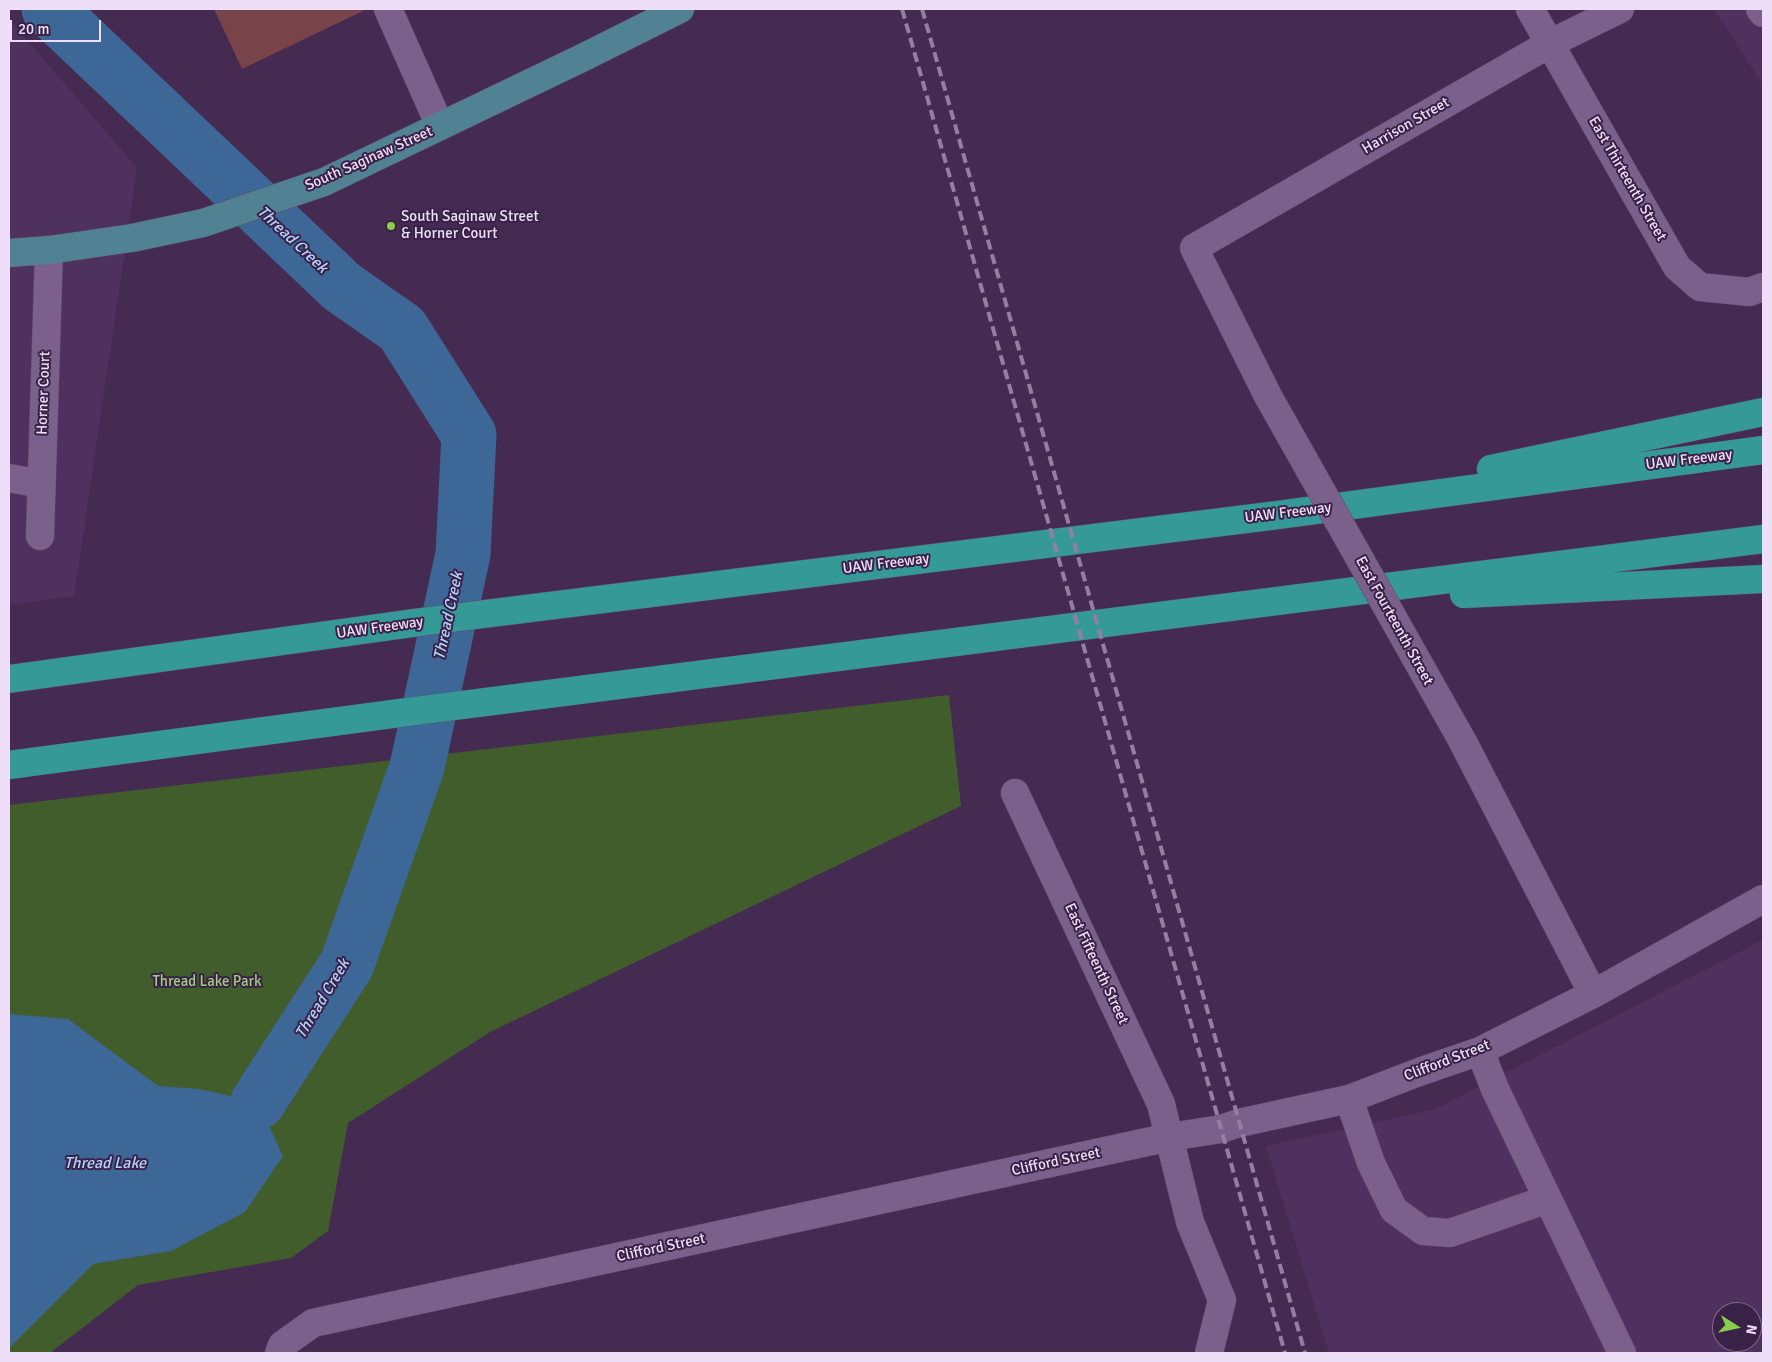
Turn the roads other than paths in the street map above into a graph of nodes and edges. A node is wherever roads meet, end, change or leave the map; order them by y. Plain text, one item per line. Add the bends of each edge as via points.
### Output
1 (388, 9) edge
2 (680, 9) edge
3 (1530, 9) edge
4 (1620, 9) edge
5 (1760, 9) edge
6 (1763, 13) edge
7 (1549, 44) junction
8 (440, 126) junction
9 (1194, 248) joint
10 (49, 250) junction
11 (9, 252) edge
12 (1763, 288) edge
13 (1763, 412) edge
14 (1763, 450) edge
15 (9, 478) edge
16 (41, 484) junction
17 (1278, 514) junction
18 (40, 536) dead end
19 (1763, 539) edge
20 (1763, 579) edge
21 (1253, 604) junction
22 (9, 679) edge
23 (9, 765) edge
24 (1015, 793) dead end
25 (1763, 899) edge
26 (1594, 994) junction
27 (1480, 1051) junction
28 (1348, 1099) junction
29 (1170, 1137) junction
30 (1548, 1199) junction
31 (279, 1353) edge
32 (1209, 1353) edge
33 (1622, 1353) edge

1 - 8 street
2 - 8 main road, South Saginaw Street
3 - 7 street, East Thirteenth Street
4 - 7 street, Harrison Street
5 - 6 street
7 - 9 street, Harrison Street
7 - 12 street, East Thirteenth Street via 1677,267 1700,287 1749,292
8 - 10 main road, South Saginaw Street via 324,182 203,223 132,238
9 - 26 street, East Fourteenth Street, bridge via 1268,396 1462,742
10 - 11 main road, South Saginaw Street
10 - 16 street, Horner Court
13 - 17 highway
14 - 17 highway, UAW Freeway
15 - 16 street
16 - 18 street, Horner Court
17 - 22 highway, UAW Freeway via 428,621
19 - 21 highway
20 - 21 highway
21 - 23 highway
24 - 29 street, East Fifteenth Street via 1162,1104
25 - 26 street, Clifford Street
26 - 27 street, Clifford Street
27 - 28 street, Clifford Street
27 - 30 street
28 - 29 street, Clifford Street via 1239,1122 1221,1129
28 - 30 street via 1371,1163 1394,1210 1423,1231 1450,1233
29 - 31 street, Clifford Street via 313,1323 282,1345
29 - 32 street, East Fifteenth Street via 1190,1222 1222,1300
30 - 33 street

